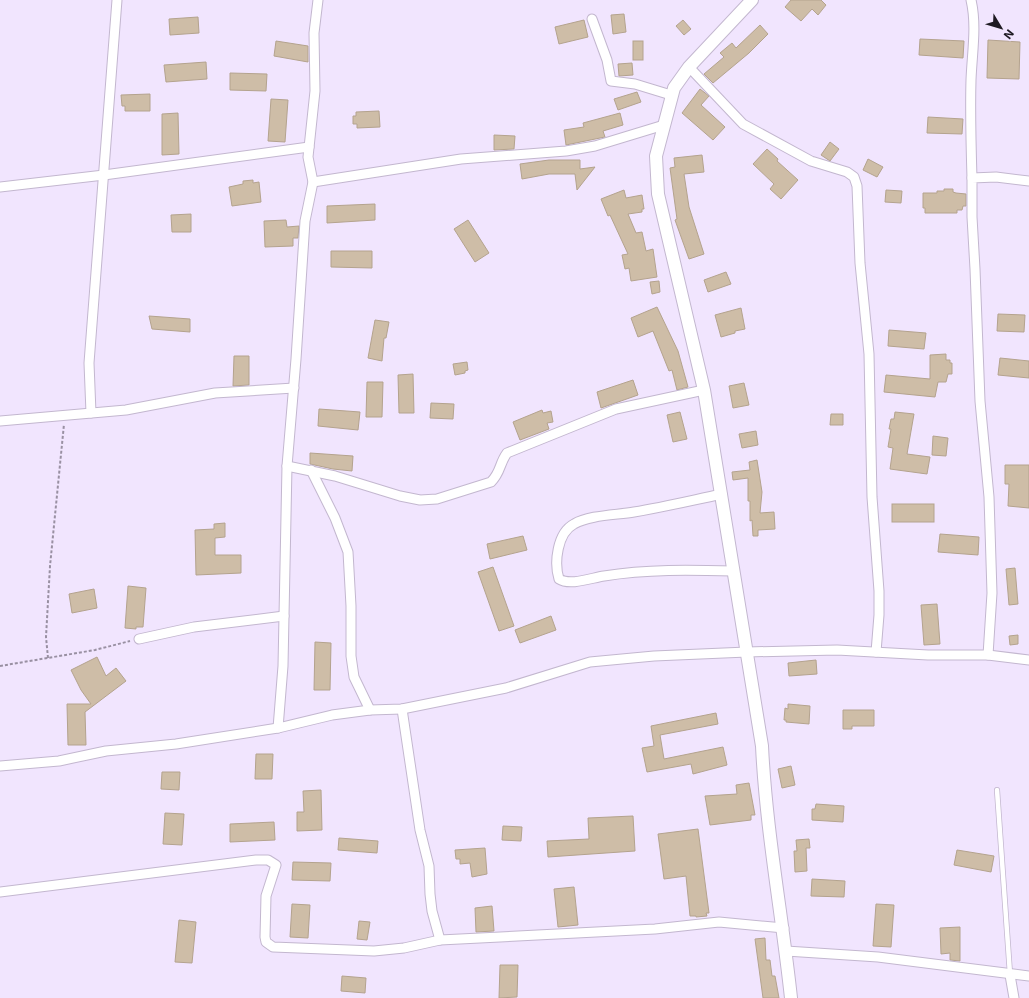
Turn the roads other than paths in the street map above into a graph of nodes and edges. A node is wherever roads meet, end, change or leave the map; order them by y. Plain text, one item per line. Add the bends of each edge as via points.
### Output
1 (117, 0) edge
2 (318, 0) edge
3 (752, 0) edge
4 (971, 0) edge
5 (592, 19) dead end
6 (688, 67) junction
7 (671, 95) junction
8 (664, 125) junction
9 (309, 147) junction
10 (104, 175) junction
11 (972, 178) junction
12 (1029, 181) edge
13 (313, 182) junction
14 (0, 187) edge
15 (294, 388) junction
16 (704, 390) junction
17 (91, 413) junction
18 (0, 421) edge
19 (287, 466) junction
20 (311, 470) junction
21 (722, 494) junction
22 (734, 571) junction
23 (284, 616) junction
24 (139, 639) road end
25 (747, 652) junction
26 (876, 652) junction
27 (988, 655) junction
28 (1029, 660) edge
29 (402, 709) junction
30 (370, 710) junction
31 (278, 728) junction
32 (0, 766) edge
33 (997, 790) dead end
34 (0, 892) edge
35 (784, 928) junction
36 (440, 940) junction
37 (786, 951) junction
38 (1010, 974) junction
39 (1029, 976) edge
40 (791, 998) edge
41 (1014, 998) edge

1 - 10 street
2 - 9 street via 314,33 315,91
3 - 6 street
4 - 11 street via 974,12 970,107
5 - 7 street via 607,60 611,81 635,84
6 - 7 street
6 - 26 street via 743,124 811,161 847,172 854,177 869,354 872,498 879,591
7 - 8 street
8 - 13 street via 595,146 566,151 461,159
8 - 16 street via 656,156 658,194
9 - 10 street
9 - 13 street via 308,157
10 - 14 street
10 - 17 street via 89,363
11 - 12 street via 996,177
11 - 27 street via 980,401 989,497 992,593
13 - 15 street via 304,221
15 - 17 street via 215,393 126,410
15 - 19 street
16 - 20 street via 616,410 507,453 497,476 490,482 437,499 420,500 400,496
16 - 21 street
17 - 18 street
19 - 20 street
19 - 23 street
20 - 30 street via 335,518 348,552 351,656 354,677
21 - 22 street
21 - 22 street via 573,524 562,538 555,567 558,580 566,582 665,570
22 - 25 street
23 - 24 street via 194,627
23 - 31 street
25 - 26 street
25 - 29 street via 590,662 506,688
25 - 35 street via 762,746 764,786
26 - 27 street
27 - 28 street
29 - 30 street
29 - 36 street via 420,830 429,866 432,912
30 - 31 street via 332,715
31 - 32 street via 176,744 106,751 59,761
33 - 38 lane
34 - 36 street via 268,860 276,865 266,896 265,937 266,942 273,947 374,952
35 - 36 street via 719,922
35 - 37 street
37 - 38 street via 893,959
37 - 40 street
38 - 39 street
38 - 41 street

